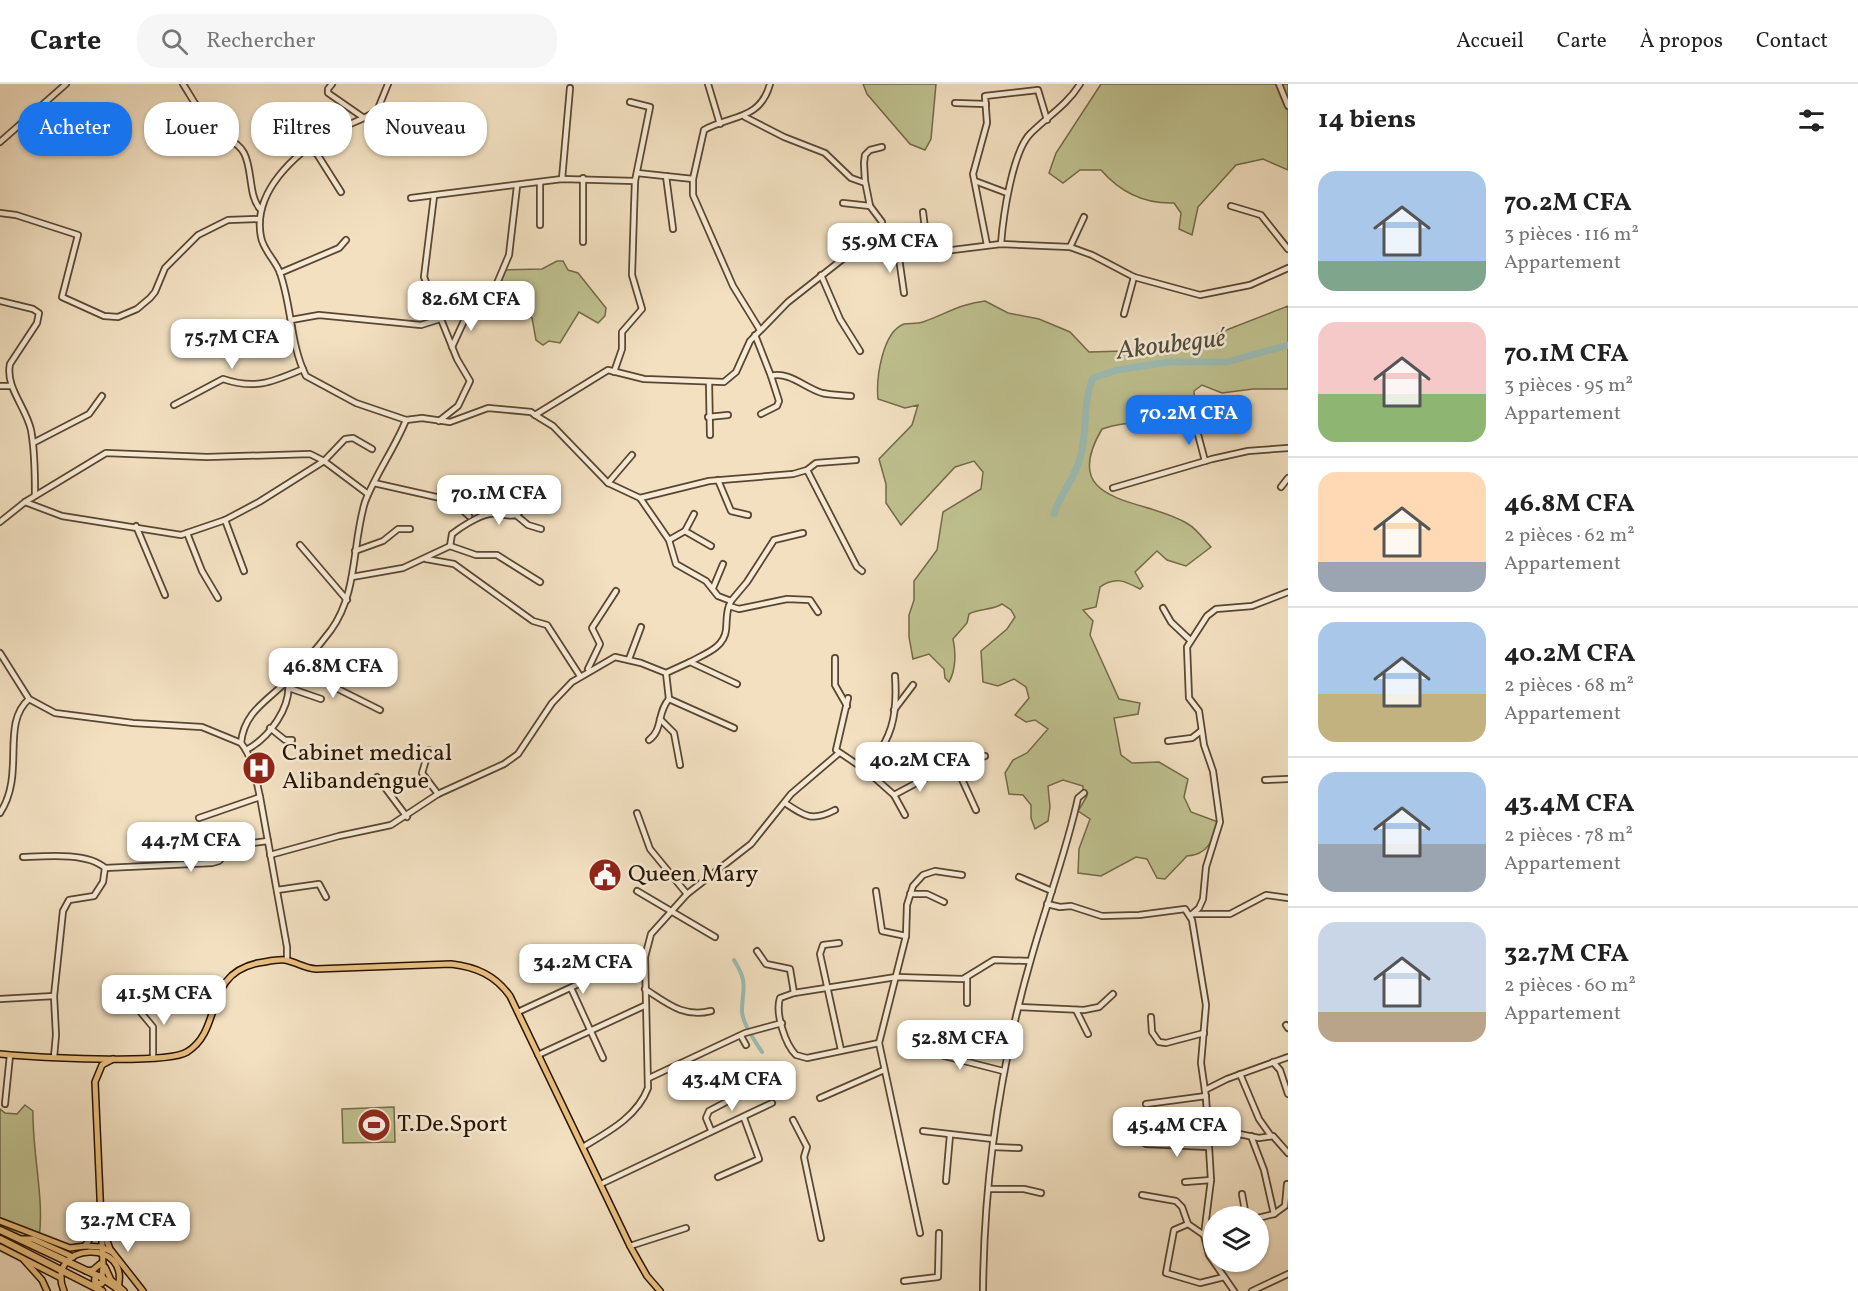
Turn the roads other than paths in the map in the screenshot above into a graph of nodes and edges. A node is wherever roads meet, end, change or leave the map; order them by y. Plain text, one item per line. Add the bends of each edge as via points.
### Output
1 (66, 84) edge
2 (183, 84) edge
3 (332, 84) edge
4 (388, 84) edge
5 (708, 84) edge
6 (770, 84) edge
7 (1080, 84) edge
8 (1279, 84) edge
9 (570, 88) dead end
10 (194, 102) edge
11 (382, 102) edge
12 (630, 102) dead end
13 (955, 103) dead end
14 (986, 104) junction
15 (1288, 106) edge
16 (745, 117) junction
17 (364, 118) joint
18 (1047, 120) junction
19 (352, 123) edge
20 (720, 124) junction
21 (0, 142) edge
22 (239, 147) edge
23 (882, 147) dead end
24 (300, 156) edge
25 (318, 156) edge
26 (637, 173) junction
27 (666, 176) junction
28 (583, 178) junction
29 (562, 179) junction
30 (693, 179) junction
31 (635, 181) junction
32 (975, 181) junction
33 (540, 183) junction
34 (865, 183) junction
35 (517, 186) junction
36 (341, 192) dead end
37 (1007, 193) junction
38 (434, 196) junction
39 (411, 198) dead end
40 (843, 203) dead end
41 (870, 206) junction
42 (1231, 206) dead end
43 (261, 210) junction
44 (923, 212) dead end
45 (0, 213) edge
46 (1084, 217) dead end
47 (259, 219) junction
48 (540, 225) dead end
49 (673, 229) dead end
50 (346, 240) dead end
51 (583, 242) dead end
52 (1001, 244) junction
53 (987, 245) junction
54 (1070, 247) junction
55 (1288, 249) edge
56 (881, 250) junction
57 (898, 251) junction
58 (928, 253) junction
59 (1288, 268) edge
60 (280, 273) junction
61 (821, 275) junction
62 (1134, 277) junction
63 (903, 293) dead end
64 (0, 301) edge
65 (1125, 314) dead end
66 (440, 319) junction
67 (291, 320) junction
68 (292, 327) junction
69 (760, 330) junction
70 (226, 335) dead end
71 (755, 335) junction
72 (452, 347) junction
73 (860, 351) dead end
74 (303, 369) junction
75 (614, 372) junction
76 (771, 376) junction
77 (709, 383) junction
78 (0, 386) edge
79 (12, 386) junction
80 (102, 396) dead end
81 (851, 396) dead end
82 (174, 405) dead end
83 (761, 414) dead end
84 (536, 415) junction
85 (728, 415) dead end
86 (708, 417) junction
87 (406, 420) junction
88 (439, 421) junction
89 (1196, 426) dead end
90 (710, 435) dead end
91 (33, 443) junction
92 (1288, 448) edge
93 (372, 449) dead end
94 (632, 455) dead end
95 (856, 460) dead end
96 (324, 461) junction
97 (1205, 461) junction
98 (807, 470) junction
99 (1288, 478) edge
100 (718, 480) junction
101 (374, 483) junction
102 (608, 483) junction
103 (1281, 487) dead end
104 (1113, 488) dead end
105 (368, 494) junction
106 (34, 495) junction
107 (640, 498) junction
108 (25, 501) junction
109 (525, 503) dead end
110 (694, 514) dead end
111 (516, 515) junction
112 (748, 515) dead end
113 (469, 516) dead end
114 (225, 520) junction
115 (0, 522) edge
116 (136, 526) junction
117 (410, 529) dead end
118 (541, 529) dead end
119 (685, 531) junction
120 (187, 533) junction
121 (803, 533) dead end
122 (669, 540) junction
123 (300, 545) dead end
124 (450, 546) junction
125 (711, 546) dead end
126 (355, 551) junction
127 (426, 559) junction
128 (723, 564) dead end
129 (244, 571) dead end
130 (862, 571) dead end
131 (352, 577) junction
132 (540, 582) dead end
133 (713, 588) junction
134 (615, 591) dead end
135 (1288, 592) edge
136 (165, 595) dead end
137 (218, 598) dead end
138 (347, 600) junction
139 (730, 603) junction
140 (1163, 608) dead end
141 (818, 612) dead end
142 (641, 627) dead end
143 (1190, 640) junction
144 (0, 653) edge
145 (835, 658) dead end
146 (629, 659) junction
147 (690, 662) junction
148 (298, 669) junction
149 (587, 672) junction
150 (666, 673) junction
151 (580, 676) junction
152 (894, 676) dead end
153 (288, 681) junction
154 (736, 684) dead end
155 (913, 685) dead end
156 (289, 688) junction
157 (848, 698) dead end
158 (29, 699) junction
159 (321, 699) dead end
160 (669, 699) junction
161 (16, 706) dead end
162 (847, 706) junction
163 (380, 710) dead end
164 (894, 710) junction
165 (660, 719) junction
166 (270, 728) junction
167 (734, 728) dead end
168 (1201, 731) junction
169 (292, 740) dead end
170 (649, 740) dead end
171 (1168, 741) dead end
172 (240, 743) junction
173 (246, 750) junction
174 (429, 750) dead end
175 (839, 753) junction
176 (985, 756) dead end
177 (955, 764) junction
178 (680, 765) dead end
179 (867, 771) junction
180 (6, 773) dead end
181 (377, 777) dead end
182 (1288, 779) edge
183 (1265, 780) dead end
184 (1084, 793) dead end
185 (438, 794) junction
186 (894, 795) junction
187 (260, 797) junction
188 (785, 803) junction
189 (835, 810) dead end
190 (976, 810) dead end
191 (0, 813) edge
192 (637, 813) dead end
193 (905, 815) dead end
194 (407, 817) junction
195 (199, 818) dead end
196 (268, 841) junction
197 (270, 855) junction
198 (23, 857) dead end
199 (105, 868) junction
200 (962, 875) dead end
201 (1019, 877) dead end
202 (277, 890) junction
203 (637, 891) dead end
204 (876, 891) dead end
205 (1052, 891) junction
206 (687, 894) junction
207 (910, 894) junction
208 (326, 897) dead end
209 (1288, 898) edge
210 (944, 902) dead end
211 (1047, 904) junction
212 (670, 911) junction
213 (1191, 915) junction
214 (906, 936) junction
215 (715, 937) dead end
216 (839, 943) dead end
217 (757, 951) dead end
218 (645, 957) junction
219 (287, 960) junction
220 (1030, 961) junction
221 (896, 977) junction
222 (967, 978) junction
223 (571, 988) junction
224 (827, 988) junction
225 (645, 989) junction
226 (794, 993) junction
227 (1113, 994) dead end
228 (54, 996) junction
229 (0, 999) edge
230 (967, 1003) dead end
231 (644, 1006) junction
232 (1019, 1007) junction
233 (138, 1010) dead end
234 (1076, 1010) junction
235 (711, 1011) dead end
236 (518, 1012) junction
237 (1151, 1017) dead end
238 (782, 1023) junction
239 (1004, 1026) dead end
240 (1014, 1030) junction
241 (590, 1031) junction
242 (1204, 1033) junction
243 (1088, 1034) dead end
244 (741, 1036) junction
245 (879, 1043) junction
246 (746, 1045) dead end
247 (841, 1050) junction
248 (921, 1050) dead end
249 (0, 1054) edge
250 (10, 1055) junction
251 (538, 1055) junction
252 (54, 1057) junction
253 (153, 1057) junction
254 (1288, 1057) edge
255 (603, 1058) dead end
256 (92, 1059) junction
257 (115, 1059) junction
258 (1273, 1062) junction
259 (884, 1070) junction
260 (97, 1071) junction
261 (1004, 1071) junction
262 (1240, 1074) junction
263 (649, 1078) junction
264 (747, 1091) dead end
265 (1205, 1093) junction
266 (1288, 1094) edge
267 (820, 1098) dead end
268 (772, 1103) dead end
269 (4, 1104) dead end
270 (1146, 1104) dead end
271 (744, 1118) junction
272 (793, 1120) dead end
273 (1209, 1128) junction
274 (711, 1130) junction
275 (922, 1131) dead end
276 (950, 1135) junction
277 (1251, 1136) junction
278 (1271, 1136) junction
279 (993, 1139) junction
280 (1146, 1144) dead end
281 (583, 1147) junction
282 (993, 1147) junction
283 (1209, 1147) junction
284 (1019, 1148) dead end
285 (1288, 1153) edge
286 (718, 1177) dead end
287 (1211, 1180) junction
288 (946, 1181) dead end
289 (1185, 1182) dead end
290 (601, 1184) junction
291 (1287, 1184) edge
292 (989, 1190) junction
293 (1041, 1193) dead end
294 (1242, 1194) dead end
295 (1142, 1195) dead end
296 (1208, 1206) edge
297 (1244, 1206) edge
298 (1274, 1214) junction
299 (1269, 1215) edge
300 (0, 1221) edge
301 (100, 1224) junction
302 (1188, 1224) junction
303 (686, 1228) dead end
304 (0, 1230) edge
305 (920, 1233) dead end
306 (939, 1233) dead end
307 (1203, 1234) edge
308 (821, 1238) dead end
309 (0, 1239) edge
310 (17, 1239) junction
311 (85, 1246) junction
312 (630, 1246) junction
313 (0, 1247) edge
314 (101, 1252) junction
315 (113, 1253) junction
316 (21, 1257) junction
317 (73, 1257) junction
318 (102, 1264) junction
319 (64, 1270) junction
320 (81, 1270) junction
321 (1221, 1272) edge
322 (1288, 1274) edge
323 (1224, 1277) junction
324 (98, 1281) junction
325 (904, 1281) dead end
326 (47, 1291) edge
327 (64, 1291) edge
328 (102, 1291) edge
329 (107, 1291) edge
330 (120, 1291) edge
331 (144, 1291) edge
332 (660, 1291) edge
333 (983, 1291) edge
334 (1234, 1291) edge
335 (1252, 1291) edge

1 - 21 street
2 - 10 street
3 - 17 street via 328,93
4 - 11 street
5 - 20 street
6 - 16 street
7 - 18 street
8 - 15 street
9 - 29 street
12 - 26 street via 650,107
13 - 14 street
14 - 18 street via 987,95 1038,90
14 - 32 street via 987,123 973,168
16 - 20 street
16 - 34 street via 825,153 851,178
17 - 19 street
18 - 37 street via 1024,141
20 - 30 street via 703,133
22 - 43 street via 250,165
23 - 34 street via 865,155
24 - 43 street via 283,170
25 - 36 street
26 - 27 street
26 - 31 street
27 - 30 street
27 - 49 street
28 - 29 street
28 - 31 street
28 - 51 street
29 - 33 street
30 - 69 street via 693,195 729,278
31 - 75 street via 632,275 642,309 621,332 622,349
32 - 37 street
32 - 53 street
33 - 35 street
33 - 48 street
34 - 41 street
35 - 38 street
35 - 72 street via 509,255 492,295 469,310
37 - 52 street
38 - 39 street
38 - 66 street via 423,273
40 - 41 street
41 - 56 street via 882,222
42 - 55 street via 1262,215
43 - 47 street
44 - 58 street
45 - 47 street via 78,235 62,297 110,317 137,309 150,298 165,268 198,235 228,220
46 - 54 street
47 - 60 street via 261,240
50 - 60 street via 339,248
52 - 53 street
52 - 54 street
53 - 58 street
54 - 62 street
56 - 57 street
56 - 61 street via 851,255
57 - 58 street
57 - 63 street
59 - 62 street via 1250,285 1209,295
60 - 67 street
61 - 69 street
61 - 73 street via 840,319
62 - 65 street
64 - 79 street via 39,313 10,364
66 - 67 street via 421,325 319,315
66 - 72 street
67 - 68 street
68 - 70 street via 259,335
68 - 74 street
69 - 71 street
71 - 76 street
71 - 77 street via 736,372 724,382
72 - 88 street via 470,381 458,406
74 - 82 street via 266,384 243,386 223,379
74 - 87 street via 313,381 356,403
75 - 77 street via 644,379
75 - 84 street via 602,372
76 - 81 street via 803,382 822,392
76 - 83 street via 780,399 777,406
77 - 86 street
78 - 79 street
79 - 91 street via 27,417
80 - 91 street via 89,414
84 - 88 street via 488,408 450,422
84 - 102 street via 553,426
85 - 86 street
86 - 90 street
87 - 88 street
87 - 101 street
89 - 97 street
91 - 106 street
92 - 97 street via 1248,451
93 - 96 street via 349,438
94 - 102 street
95 - 98 street via 824,462
96 - 105 street
96 - 106 street via 310,454 207,457 110,452
96 - 114 street
97 - 104 street
98 - 100 street
98 - 130 street
99 - 103 street
100 - 107 street
100 - 112 street via 730,511
101 - 105 street
101 - 113 street via 445,499
102 - 107 street
105 - 126 street
106 - 108 street
107 - 122 street
108 - 115 street
108 - 116 street via 62,516
109 - 111 street
110 - 119 street
111 - 118 street
111 - 124 street via 483,516 452,534
114 - 120 street
114 - 129 street
116 - 120 street via 173,535
116 - 136 street
117 - 126 street via 398,529 387,539
119 - 122 street
119 - 125 street
120 - 137 street
121 - 139 street via 774,540
122 - 133 street via 676,564
123 - 138 street
124 - 127 street
124 - 132 street via 476,555 497,555
126 - 131 street
127 - 131 street via 404,568
127 - 151 street via 454,564 532,621 547,625
128 - 133 street
131 - 138 street
133 - 139 street
134 - 149 street via 592,628 600,644
135 - 143 street via 1251,606 1216,609
138 - 148 street via 332,629
139 - 141 street via 739,609 788,599 810,600
139 - 147 street via 722,643
140 - 143 street
142 - 146 street
143 - 168 street via 1186,654 1189,698 1199,711
144 - 158 street
145 - 162 street via 835,685
146 - 149 street via 615,657
146 - 150 street
147 - 150 street
147 - 154 street
148 - 153 street
148 - 163 street
149 - 151 street
150 - 160 street
151 - 185 street via 552,703 514,758
152 - 164 street
153 - 156 street
153 - 172 street via 252,713
155 - 164 street
156 - 159 street
156 - 166 street via 283,709
157 - 162 street
158 - 161 street
158 - 172 street via 61,715 202,727
160 - 165 street
160 - 167 street
162 - 175 street via 836,745
164 - 179 street via 888,740
165 - 170 street via 658,730
165 - 178 street via 674,733
166 - 169 street via 285,740
166 - 173 street
168 - 171 street via 1192,738
168 - 213 street via 1213,771 1220,822 1206,867 1203,899
172 - 173 street
173 - 187 street
174 - 185 street via 422,773
175 - 179 street
175 - 188 street
176 - 177 street
177 - 186 street
177 - 190 street
179 - 186 street
180 - 191 street via 7,797
181 - 194 street
182 - 183 street
184 - 205 street via 1078,798
185 - 194 street
186 - 193 street
187 - 195 street
187 - 196 street
188 - 189 street via 809,818
188 - 206 street via 751,844
192 - 206 street via 650,849
194 - 197 street via 382,828
196 - 197 street
196 - 199 street via 230,848 216,862
197 - 202 street
198 - 199 street via 65,856
199 - 228 street via 103,882 94,896 75,898 66,904 60,926
200 - 207 street via 935,871 918,879
201 - 205 street
202 - 208 street via 320,884
202 - 219 street
203 - 212 street
204 - 214 street via 882,931
205 - 211 street
206 - 212 street
207 - 210 street via 927,894
207 - 214 street
209 - 213 street via 1266,895 1230,914
211 - 213 street via 1071,906 1102,916 1175,909 1185,909
211 - 220 street
212 - 215 street
212 - 218 street via 651,934
213 - 242 street via 1206,1005
214 - 221 street
216 - 224 street via 820,949
217 - 226 street via 766,964 790,969
218 - 223 street via 639,956
218 - 225 street
219 - 236 main road via 316,969 451,964 471,967 500,984
219 - 253 main road via 239,970 220,988 204,1032 193,1047 183,1054
220 - 222 street via 994,960
220 - 232 street
221 - 222 street
221 - 224 street
221 - 245 street
222 - 230 street
223 - 236 street
223 - 241 street
224 - 226 street
224 - 247 street
225 - 231 street
225 - 235 street via 677,1011
226 - 238 street via 780,998 778,1003
227 - 234 street via 1099,1008
228 - 229 street
228 - 252 street
231 - 241 street
231 - 263 street
232 - 234 street
232 - 240 street
233 - 253 street via 153,1027
234 - 243 street
236 - 251 main road
237 - 242 street via 1152,1032 1159,1042
238 - 244 street
238 - 247 street via 789,1047 796,1055 807,1058
239 - 240 street
240 - 261 street
241 - 251 street
241 - 255 street
242 - 265 street via 1201,1063
244 - 246 street
244 - 263 street
245 - 247 street
245 - 259 street
248 - 261 street
249 - 250 main road
250 - 252 main road
250 - 269 street
251 - 281 main road
252 - 256 main road
253 - 257 main road
254 - 258 street
256 - 257 main road
256 - 260 main road
257 - 260 main road
258 - 262 street
258 - 266 street
259 - 267 street
259 - 305 street
260 - 301 main road via 94,1091
261 - 279 street
262 - 265 street
262 - 278 street via 1259,1119
263 - 281 street via 646,1094 632,1113
264 - 274 street via 709,1111 706,1118
265 - 270 street
265 - 273 street
268 - 271 street
271 - 274 street
271 - 286 street via 759,1159
272 - 308 street via 807,1147 804,1157
273 - 277 street
273 - 283 street
274 - 290 street
275 - 276 street
276 - 279 street
276 - 288 street
277 - 278 street
277 - 298 street
278 - 285 street
279 - 282 street
280 - 283 street
281 - 290 main road
282 - 284 street
282 - 292 street
283 - 287 street
287 - 289 street
287 - 296 street
290 - 312 main road
291 - 298 street via 1285,1206
292 - 293 street via 1024,1189
292 - 333 street
294 - 297 street
295 - 302 street via 1176,1201
298 - 299 street
300 - 311 main road via 70,1248
301 - 311 main road
301 - 314 main road
301 - 315 main road
302 - 307 street
302 - 323 street via 1174,1230 1166,1273 1200,1283
303 - 312 street
304 - 310 highway
306 - 325 street via 938,1277
309 - 319 highway
310 - 317 main road via 33,1239
310 - 319 highway
311 - 314 main road
312 - 332 main road
313 - 316 main road
314 - 315 main road
314 - 317 main road via 87,1251
314 - 318 main road
314 - 330 main road via 114,1262
315 - 331 main road
316 - 319 main road
316 - 326 main road
317 - 319 main road
318 - 320 main road via 93,1270
318 - 324 main road
318 - 330 main road
319 - 320 highway
319 - 324 highway
319 - 327 main road
319 - 328 highway
320 - 324 highway
321 - 323 street
322 - 335 street
323 - 334 street
324 - 329 highway
324 - 330 highway

